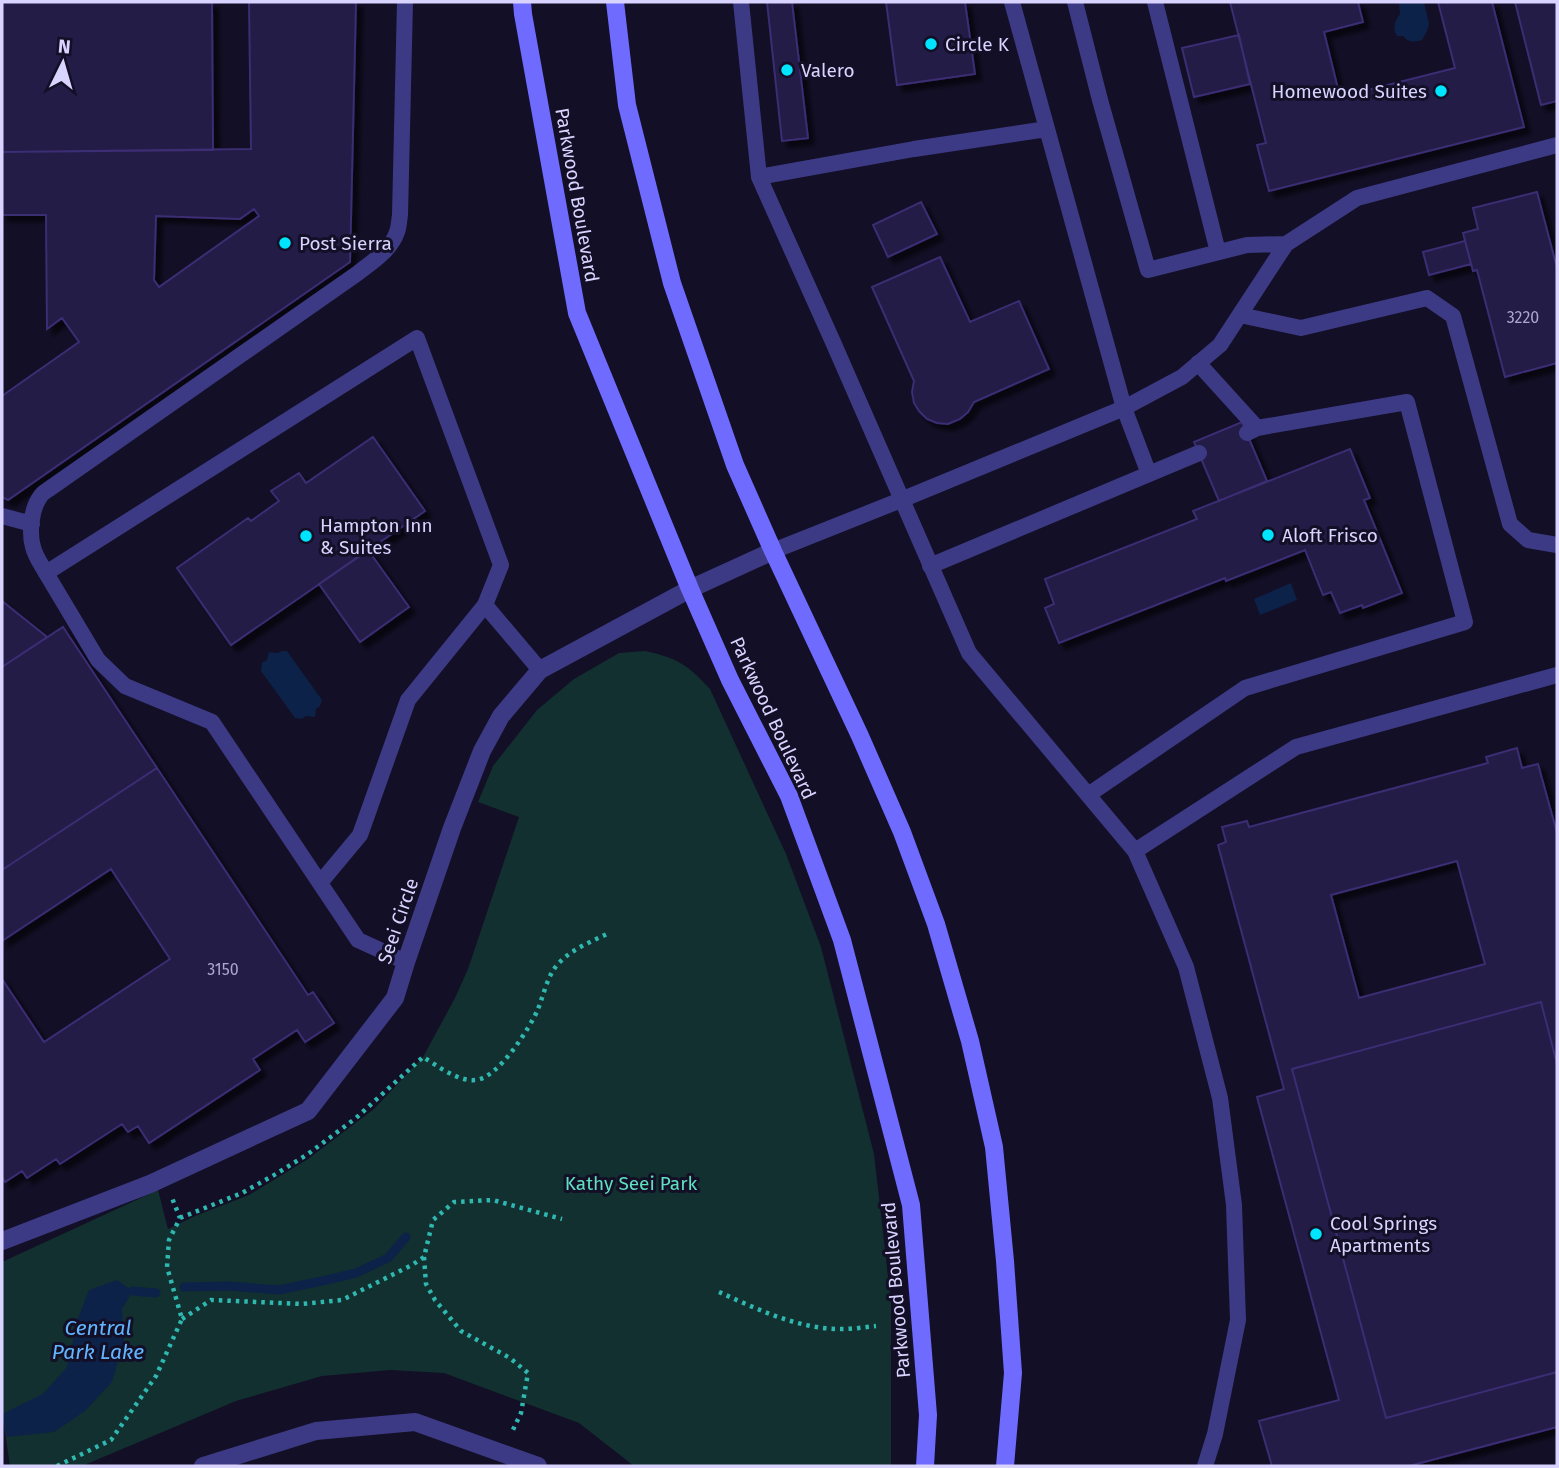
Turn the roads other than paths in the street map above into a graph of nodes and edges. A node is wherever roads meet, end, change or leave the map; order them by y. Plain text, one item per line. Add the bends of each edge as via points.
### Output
1 (405, 2) edge
2 (522, 2) edge
3 (615, 2) edge
4 (741, 2) edge
5 (1012, 2) edge
6 (1075, 2) edge
7 (1155, 2) edge
8 (1047, 129) junction
9 (1557, 145) edge
10 (758, 177) junction
11 (1286, 244) junction
12 (1218, 252) junction
13 (1240, 314) junction
14 (1198, 363) junction
15 (1124, 408) junction
16 (1199, 453) dead end
17 (1149, 474) junction
18 (901, 500) junction
19 (2, 516) edge
20 (32, 524) junction
21 (1557, 545) edge
22 (772, 551) junction
23 (930, 566) junction
24 (46, 573) junction
25 (690, 589) junction
26 (485, 604) junction
27 (540, 670) junction
28 (1557, 675) edge
29 (1088, 795) junction
30 (1135, 851) junction
31 (320, 883) junction
32 (406, 962) junction
33 (2, 1241) edge
34 (203, 1466) edge
35 (538, 1466) edge
36 (925, 1466) edge
37 (1005, 1466) edge
38 (1205, 1466) edge

1 - 20 lane via 400,215 397,232 386,249 49,489 40,496
2 - 25 main road, Parkwood Boulevard via 577,313
3 - 22 main road via 627,105 672,283 735,465
4 - 10 lane
5 - 8 lane
6 - 12 lane via 1148,270
7 - 12 lane
8 - 10 lane
8 - 15 lane
9 - 11 lane via 1357,198
10 - 18 lane
11 - 12 lane via 1247,245
11 - 13 lane
13 - 14 lane via 1220,345
13 - 21 lane via 1301,328 1427,298 1453,316 1510,524 1528,540
14 - 15 lane via 1182,377
14 - 29 lane via 1252,431 1407,402 1465,622 1245,688
15 - 17 lane
15 - 18 lane
16 - 17 lane
17 - 23 lane
18 - 22 lane
18 - 23 lane
19 - 20 lane
20 - 24 lane via 32,545
22 - 25 street, Seei Circle
22 - 37 main road via 902,832 936,925 970,1041 994,1147 1005,1261 1013,1373
23 - 29 lane via 969,653
24 - 26 lane via 417,338 501,565
24 - 31 lane via 94,664 125,685 212,722
25 - 27 street, Seei Circle
25 - 36 main road, Parkwood Boulevard via 789,796 842,940 911,1205 928,1415
26 - 27 lane
26 - 31 lane via 408,700 360,835
27 - 32 street, Seei Circle via 501,716 482,751
28 - 30 lane via 1296,747
29 - 30 lane
30 - 38 lane via 1186,967 1220,1098 1234,1205 1238,1320
31 - 32 lane via 358,940
32 - 33 street, Seei Circle via 395,998 308,1111 164,1177
34 - 35 street via 316,1431 415,1422

